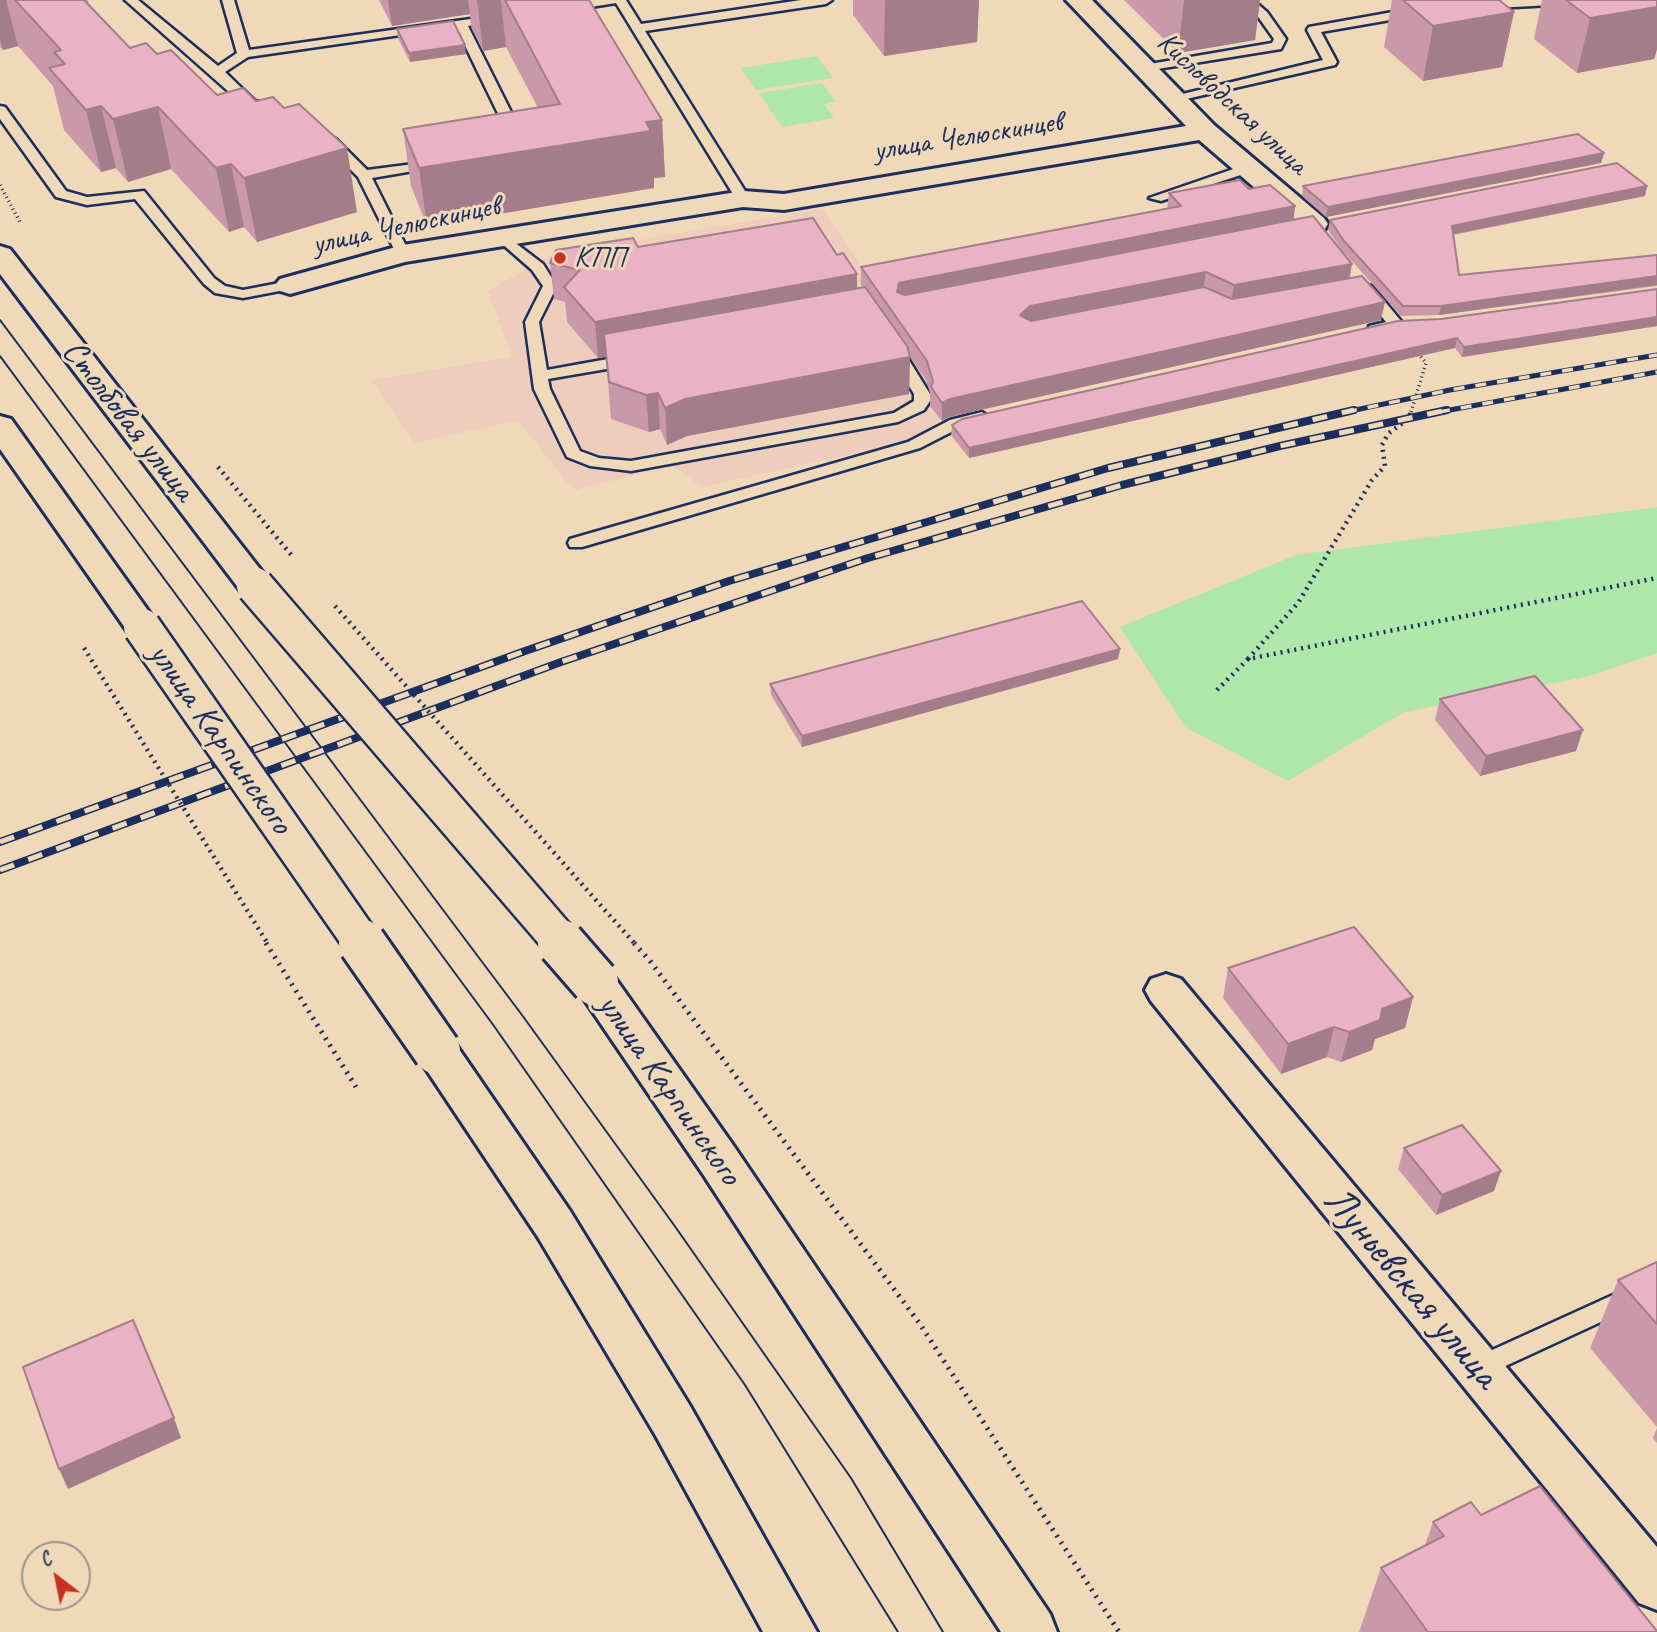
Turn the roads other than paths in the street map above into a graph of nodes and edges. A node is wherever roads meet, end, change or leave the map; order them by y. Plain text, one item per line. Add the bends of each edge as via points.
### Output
1 (131, 0) edge
2 (228, 0) edge
3 (613, 0) edge
4 (620, 0) edge
5 (826, 0) edge
6 (1078, 0) edge
7 (1246, 0) edge
8 (1570, 0) edge
9 (1461, 6) edge
10 (551, 9) edge
11 (1435, 9) edge
12 (514, 15) edge
13 (460, 23) junction
14 (637, 28) junction
15 (244, 54) junction
16 (1144, 69) junction
17 (218, 72) junction
18 (1172, 98) junction
19 (265, 107) edge
20 (0, 110) edge
21 (1205, 131) junction
22 (325, 136) edge
23 (523, 148) edge
24 (443, 162) edge
25 (1248, 168) junction
26 (365, 175) junction
27 (1156, 198) dead end
28 (743, 199) junction
29 (1315, 228) edge
30 (505, 239) junction
31 (403, 254) junction
32 (0, 256) edge
33 (1357, 284) edge
34 (290, 285) joint
35 (1417, 323) edge
36 (1396, 324) junction
37 (1356, 333) edge
38 (885, 337) edge
39 (650, 356) edge
40 (540, 376) junction
41 (996, 414) edge
42 (0, 426) edge
43 (576, 543) dead end
44 (255, 586) joint
45 (1166, 990) dead end
46 (1657, 1285) edge
47 (1477, 1368) junction
48 (1657, 1586) edge
49 (791, 1632) edge
50 (1031, 1632) edge

1 - 17 lane
2 - 15 lane
3 - 10 lane
4 - 14 lane
5 - 14 lane
6 - 16 main road, Кисловодская улица
7 - 16 lane via 1280,39 1277,46
8 - 9 lane
11 - 18 lane via 1313,30 1331,62
12 - 13 lane
13 - 15 lane
13 - 23 lane, улица Челюскинцев
14 - 28 lane
15 - 17 lane
16 - 18 main road, Кисловодская улица
17 - 19 lane via 251,104
18 - 21 main road, Кисловодская улица
20 - 34 lane via 61,194 87,201 139,194 220,290 243,294
21 - 25 main road, Кисловодская улица
21 - 28 main road, улица Челюскинцев via 784,201
22 - 26 lane, улица Челюскинцев
24 - 26 lane, улица Челюскинцев
25 - 27 lane
25 - 29 main road, Кисловодская улица
26 - 31 lane
28 - 30 main road, улица Челюскинцев
30 - 31 main road, улица Челюскинцев
30 - 40 lane via 547,270 550,286 533,322
31 - 34 main road, улица Челюскинцев
32 - 44 main road, Столбовая улица
33 - 36 lane
35 - 36 lane
36 - 37 lane
38 - 40 lane via 922,394 922,401 911,412 631,466 596,463 573,454
39 - 40 lane
41 - 43 lane via 956,423 914,445
42 - 49 main road, улица Карпинского, bridge via 554,1224 673,1421
44 - 50 main road, улица Карпинского, bridge via 594,982 719,1161
45 - 47 main road, Луньевская улица
46 - 47 lane
47 - 48 main road, Луньевская улица

